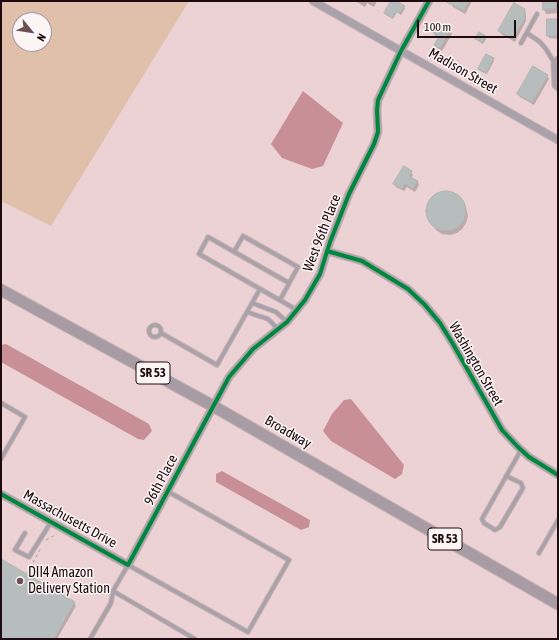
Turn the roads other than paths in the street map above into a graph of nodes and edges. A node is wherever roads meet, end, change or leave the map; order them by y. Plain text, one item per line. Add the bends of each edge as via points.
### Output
1 (313, 1) edge
2 (428, 1) edge
3 (537, 14) dead end
4 (527, 33) junction
5 (521, 43) dead end
6 (401, 51) junction
7 (557, 62) edge
8 (558, 87) edge
9 (558, 140) edge
10 (327, 251) junction
11 (234, 252) junction
12 (289, 283) junction
13 (260, 289) junction
14 (1, 290) edge
15 (280, 300) junction
16 (252, 303) junction
17 (297, 310) junction
18 (247, 312) junction
19 (287, 322) junction
20 (278, 328) junction
21 (161, 333) dead end
22 (1, 403) edge
23 (213, 406) junction
24 (521, 450) junction
25 (1, 459) edge
26 (558, 475) edge
27 (506, 476) junction
28 (167, 491) junction
29 (1, 494) edge
30 (558, 520) edge
31 (51, 522) junction
32 (25, 533) dead end
33 (539, 553) dead end
34 (128, 564) junction
35 (113, 591) junction
36 (558, 604) edge
37 (90, 639) edge
38 (195, 639) edge

1 - 6 street, Madison Street
2 - 6 street, West 96th Place
3 - 4 lane
4 - 5 lane
4 - 7 lane via 540,42
6 - 9 street, Madison Street
6 - 10 street, West 96th Place via 378,100 378,132 374,144 349,194
7 - 8 street
10 - 17 street, West 96th Place via 320,274
10 - 24 street, Washington Street via 362,261 408,289 425,305 454,344 502,430
11 - 12 lane
11 - 12 lane via 244,236 298,267
11 - 13 lane via 208,237 199,254
12 - 15 lane
13 - 15 lane
13 - 16 lane
14 - 23 main road, Broadway / SR 53
15 - 17 lane
16 - 18 lane
16 - 19 lane via 276,312
17 - 19 street, West 96th Place
18 - 20 lane via 268,319
18 - 21 lane via 217,365
19 - 20 street, West 96th Place
20 - 23 street, West 96th Place via 253,349 229,377
22 - 25 lane via 25,417
23 - 28 street, 96th Place
23 - 36 main road, Broadway / SR 53
24 - 26 street, Washington Street
24 - 27 lane
27 - 27 lane via 482,519 495,530 500,527 522,488 521,483
28 - 34 street, 96th Place
28 - 34 lane via 289,560 248,632
29 - 31 street, Massachusetts Drive
30 - 33 lane
31 - 32 lane via 29,557 16,550
31 - 34 street, Massachusetts Drive
34 - 35 lane
35 - 37 lane via 111,603
35 - 38 lane

